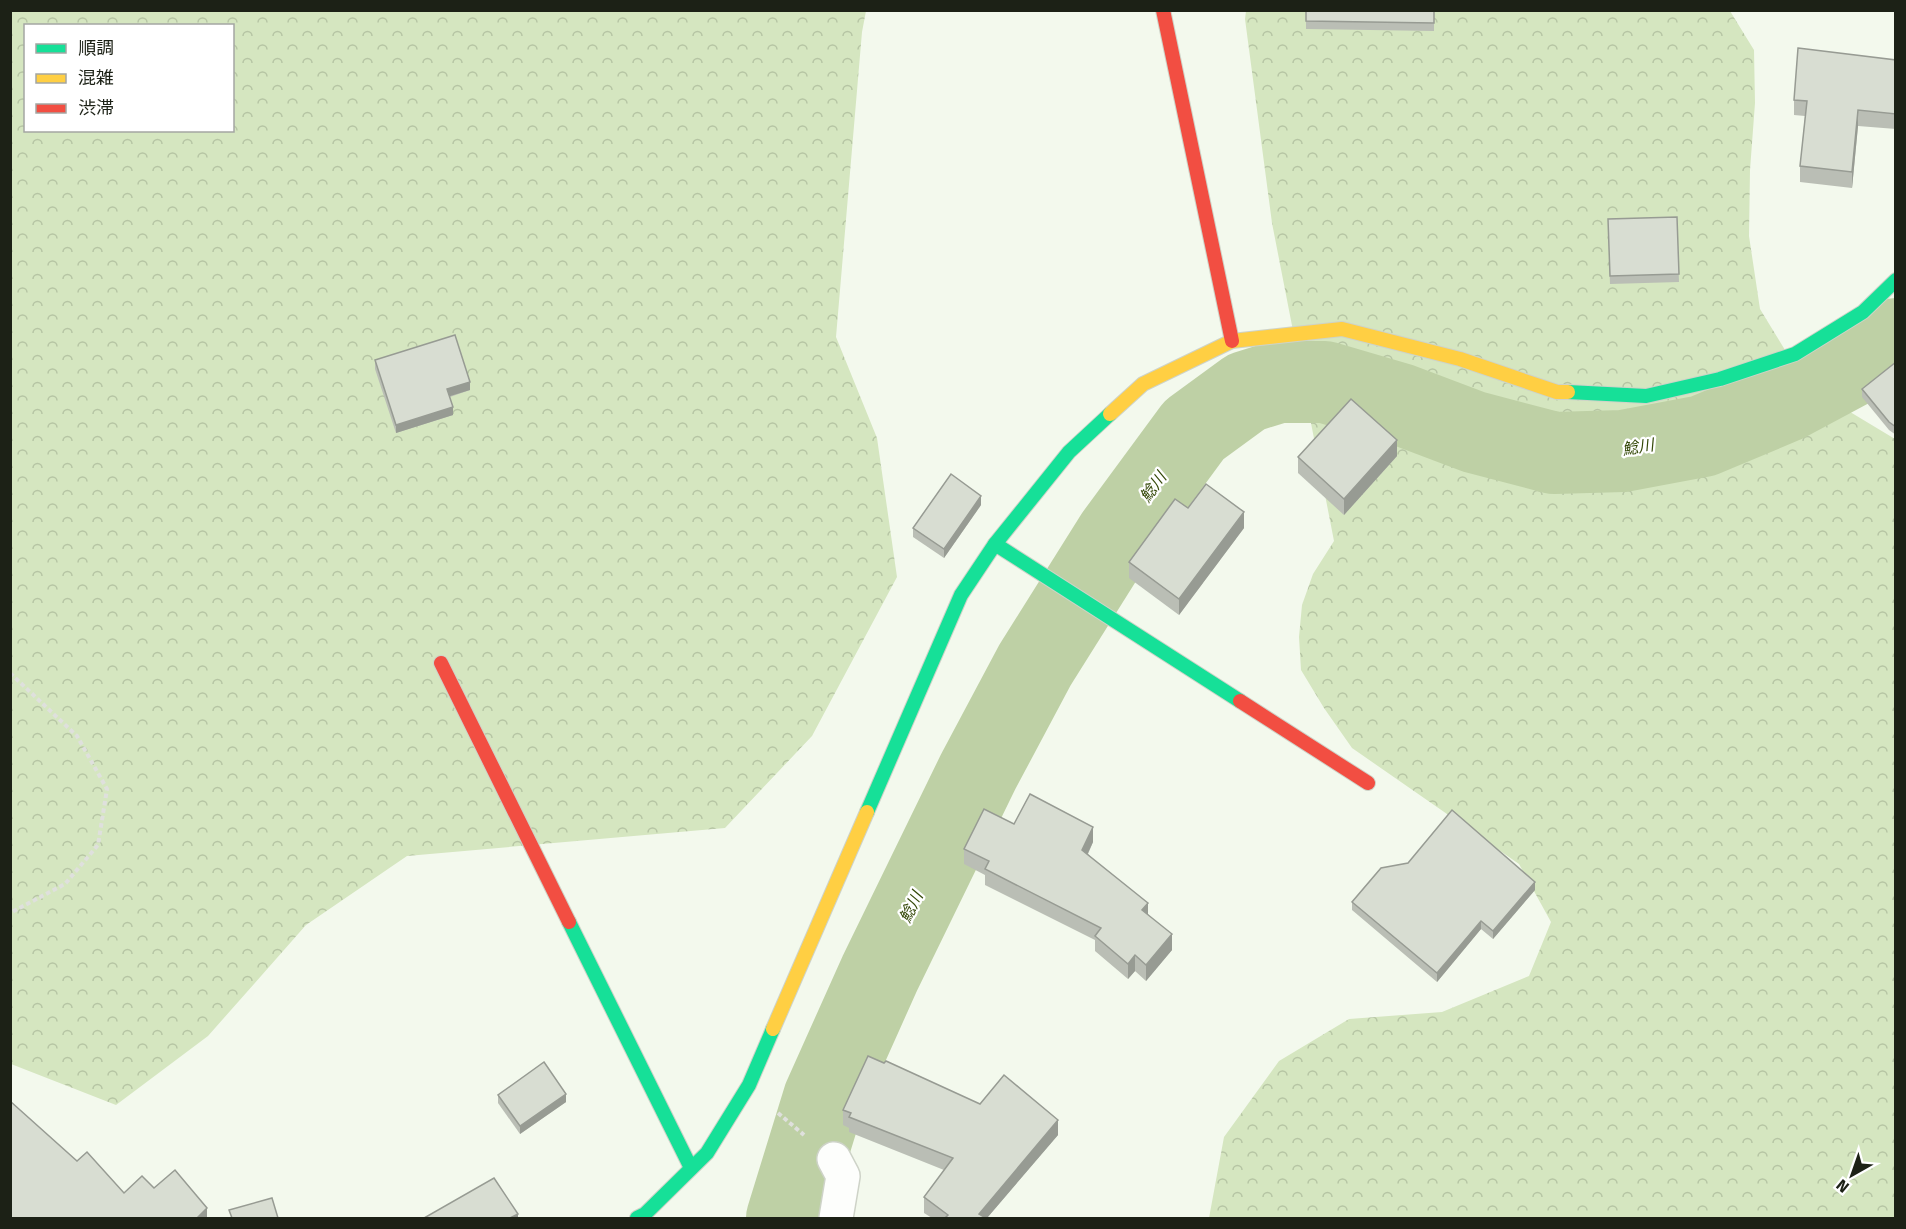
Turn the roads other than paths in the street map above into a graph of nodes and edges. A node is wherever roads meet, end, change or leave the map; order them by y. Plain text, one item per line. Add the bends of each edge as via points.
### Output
1 (1163, 10) edge
2 (1896, 280) edge
3 (1232, 341) junction
4 (995, 544) junction
5 (441, 663) dead end
6 (1368, 783) dead end
7 (834, 1159) dead end
8 (691, 1168) junction
9 (637, 1218) edge
10 (836, 1218) edge

1 - 3 street
2 - 3 street via 1863,312 1795,354 1720,379 1646,396 1557,392 1460,359 1342,329
3 - 4 street via 1143,384 1069,452
4 - 6 street
4 - 8 street via 961,596 749,1085 707,1153
5 - 8 street
7 - 10 street via 843,1176
8 - 9 street

